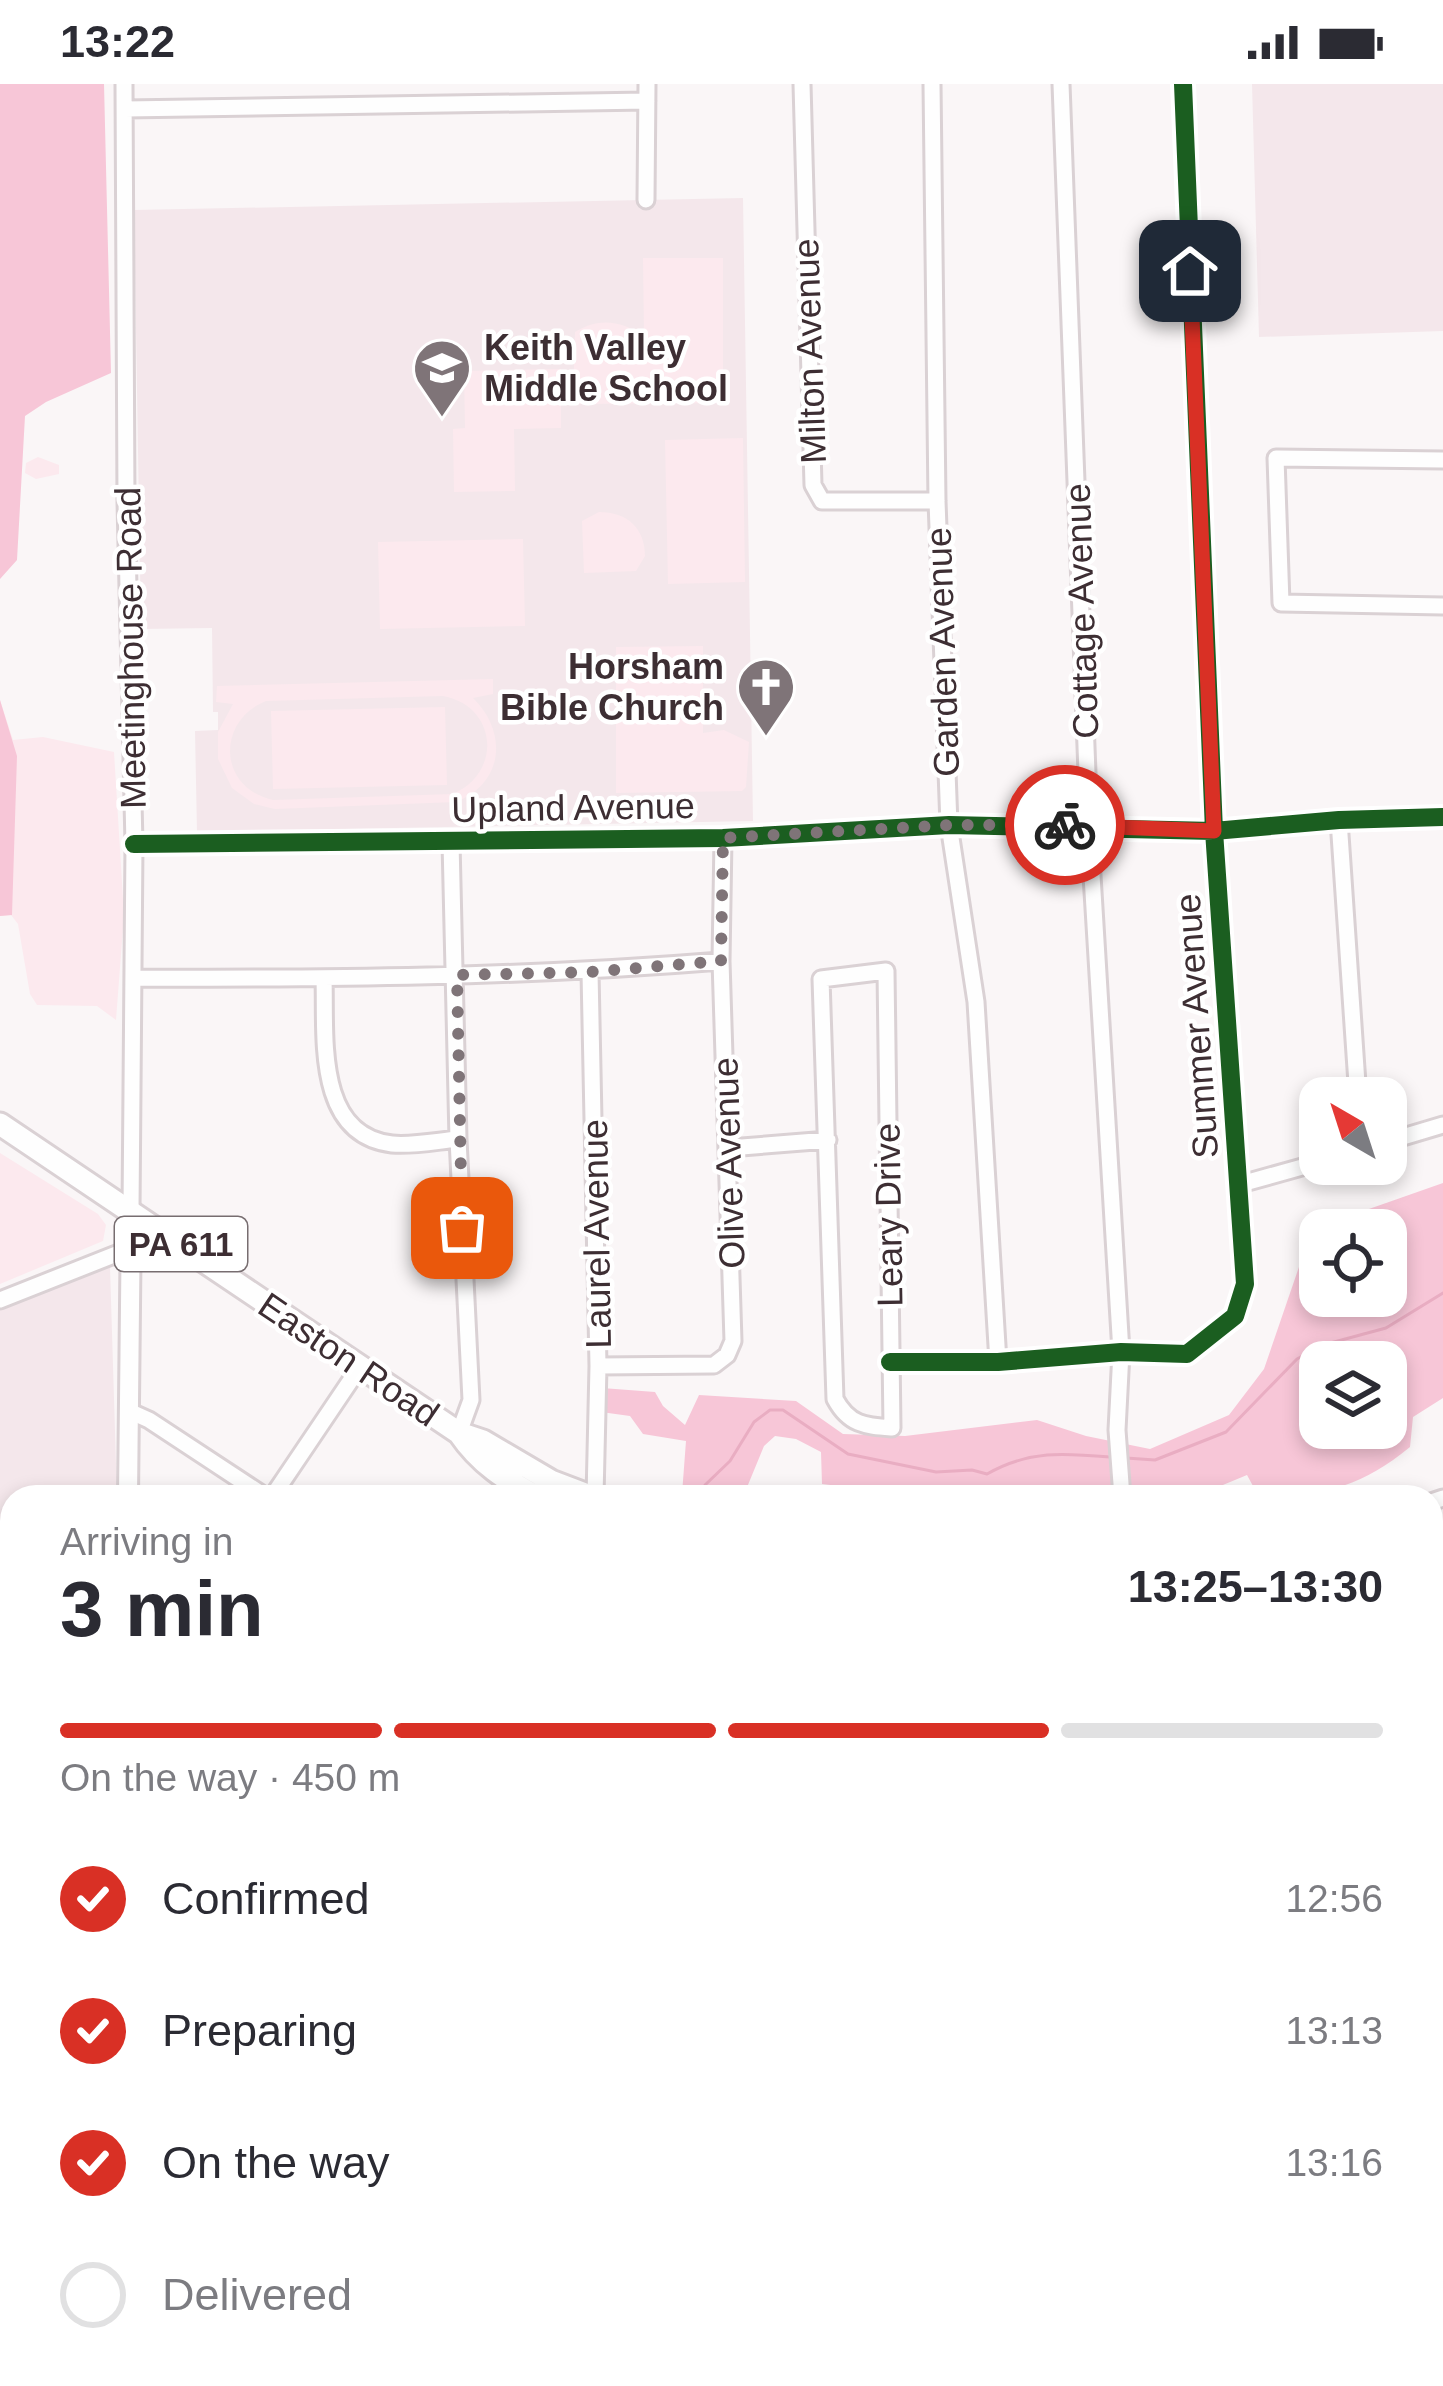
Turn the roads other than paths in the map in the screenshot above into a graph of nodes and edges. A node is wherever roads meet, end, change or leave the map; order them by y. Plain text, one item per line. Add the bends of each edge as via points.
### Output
1 (124, 84) edge
2 (802, 84) edge
3 (932, 84) edge
4 (1061, 84) edge
5 (1183, 84) edge
6 (647, 93) edge
7 (124, 109) junction
8 (646, 200) dead end
9 (1443, 460) edge
10 (937, 501) junction
11 (1443, 605) edge
12 (1443, 817) edge
13 (1339, 820) junction
14 (949, 825) junction
15 (1089, 826) junction
16 (1214, 831) junction
17 (723, 838) junction
18 (451, 842) junction
19 (134, 844) junction
20 (721, 961) junction
21 (590, 972) junction
22 (457, 975) junction
23 (135, 978) junction
24 (324, 979) junction
25 (1357, 1077) edge
26 (0, 1124) edge
27 (1443, 1125) edge
28 (1407, 1136) edge
29 (458, 1139) junction
30 (828, 1140) junction
31 (729, 1148) junction
32 (1299, 1168) edge
33 (1241, 1184) junction
34 (131, 1211) junction
35 (129, 1249) junction
36 (0, 1300) edge
37 (1121, 1352) junction
38 (890, 1362) junction
39 (998, 1362) junction
40 (361, 1365) junction
41 (598, 1366) junction
42 (129, 1412) junction
43 (459, 1433) junction
44 (128, 1485) edge
45 (249, 1485) edge
46 (276, 1485) edge
47 (519, 1485) edge
48 (561, 1485) edge
49 (594, 1485) edge
50 (1121, 1485) edge

1 - 7 street, Meetinghouse Road
2 - 10 street, Milton Avenue via 813,485 822,500
3 - 10 street, Garden Avenue
4 - 15 street, Cottage Avenue
5 - 16 street, Summer Avenue
6 - 7 street
6 - 8 street
7 - 19 street, Meetinghouse Road
9 - 11 street via 1276,458 1282,603
10 - 14 street, Garden Avenue
12 - 13 street, Upland Avenue
13 - 16 street, Upland Avenue
13 - 25 street
14 - 15 street, Upland Avenue
14 - 17 street, Upland Avenue
14 - 39 street, Garden Avenue via 976,1002
15 - 16 street, Upland Avenue
15 - 37 street, Cottage Avenue
16 - 33 street, Summer Avenue
17 - 18 street, Upland Avenue
17 - 20 street, Olive Avenue
18 - 19 street, Upland Avenue
18 - 22 street
19 - 23 street, Meetinghouse Road
20 - 21 street
20 - 31 street, Olive Avenue
21 - 22 street
21 - 41 street, Laurel Avenue
22 - 24 street
22 - 29 street
23 - 24 street
23 - 34 street, Meetinghouse Road
24 - 29 street via 328,1084 345,1116 373,1139 394,1144
26 - 34 highway, Easton Road / PA 611
27 - 28 street
29 - 43 street via 471,1400
30 - 31 street, Leary Drive
30 - 38 street, Leary Drive via 835,1399 843,1415 892,1428
30 - 38 street, Leary Drive via 821,979 886,971
31 - 41 street, Olive Avenue via 734,1341 727,1354 714,1365
32 - 33 street
33 - 37 street, Summer Avenue via 1245,1284 1235,1316 1187,1354
34 - 35 main road
34 - 40 highway, Easton Road / PA 611
35 - 36 street
35 - 42 main road
37 - 39 street, Summer Avenue
37 - 50 street, Cottage Avenue
38 - 39 street, Summer Avenue
40 - 43 highway, Easton Road / PA 611
40 - 46 street
41 - 49 street, Laurel Avenue
42 - 44 main road
42 - 45 street
43 - 47 highway, Easton Road / PA 611 via 474,1455
43 - 48 highway, Easton Road / PA 611

